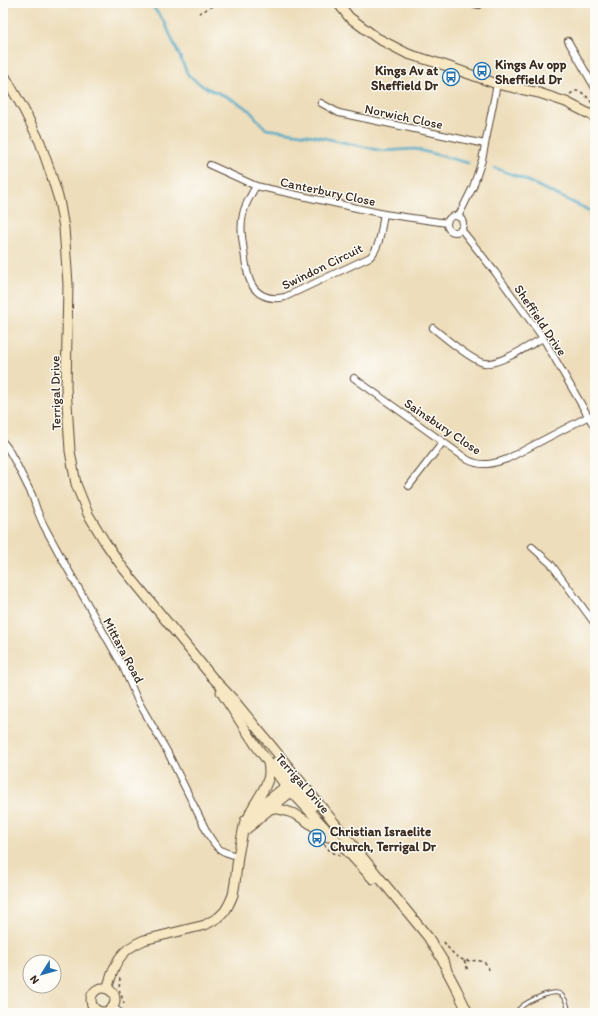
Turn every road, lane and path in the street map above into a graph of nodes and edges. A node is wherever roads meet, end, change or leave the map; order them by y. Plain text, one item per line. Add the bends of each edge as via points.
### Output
1 (219, 3) edge
2 (338, 3) edge
3 (471, 3) edge
4 (479, 5) dead end
5 (199, 13) dead end
6 (568, 41) dead end
7 (4, 75) edge
8 (497, 84) junction
9 (595, 88) edge
10 (567, 95) dead end
11 (322, 103) dead end
12 (595, 109) edge
13 (595, 117) edge
14 (485, 144) junction
15 (210, 165) dead end
16 (256, 186) junction
17 (384, 214) junction
18 (458, 216) junction
19 (447, 222) junction
20 (462, 229) junction
21 (433, 328) dead end
22 (543, 338) junction
23 (354, 378) dead end
24 (588, 416) junction
25 (595, 428) edge
26 (3, 442) edge
27 (443, 442) junction
28 (409, 486) dead end
29 (532, 547) dead end
30 (595, 624) edge
31 (212, 677) junction
32 (255, 726) junction
33 (268, 764) junction
34 (289, 788) junction
35 (272, 808) junction
36 (249, 817) junction
37 (244, 831) junction
38 (348, 839) junction
39 (344, 849) junction
40 (238, 856) junction
41 (444, 942) dead end
42 (464, 960) junction
43 (489, 970) dead end
44 (447, 971) junction
45 (468, 971) dead end
46 (107, 989) junction
47 (112, 1007) junction
48 (93, 1011) edge
49 (121, 1013) edge
50 (468, 1013) edge
51 (516, 1013) edge
52 (569, 1013) edge

1 - 5 path
2 - 8 main road via 349,17 377,38 408,54
3 - 4 street
6 - 9 street
7 - 31 main road, Terrigal Drive via 40,142 59,200 64,228 68,284 66,386 70,451 76,484 88,514 119,562
8 - 13 main road via 539,92
8 - 14 street
10 - 12 path via 574,91 580,92 589,99
11 - 14 street, Norwich Close via 339,113
14 - 18 street via 478,172
15 - 16 street, Canterbury Close
16 - 17 street, Canterbury Close
16 - 17 street, Swindon Circuit via 245,206 241,229 249,279 258,292 271,299 285,298 370,257 378,244
17 - 19 street, Canterbury Close
18 - 19 street via 449,218
18 - 20 street via 463,222
19 - 20 street via 447,228 451,232
20 - 22 street, Sheffield Drive
21 - 22 street via 475,360 485,364 498,362
22 - 24 street, Sheffield Drive
23 - 27 street, Sainsbury Close
24 - 25 street, Sheffield Drive
24 - 27 street, Sainsbury Close via 507,459 488,465 468,460
26 - 40 street, Mittara Road via 18,467 43,524 123,668 210,838 226,854
27 - 28 street
29 - 30 street via 551,564
31 - 32 main road, Terrigal Drive
31 - 33 main road, Terrigal Drive
32 - 34 main road via 289,779
32 - 38 main road, Terrigal Drive
33 - 34 main road, Terrigal Drive
33 - 36 main road via 267,782
34 - 35 main road
34 - 36 main road via 252,812
34 - 38 main road via 301,792
34 - 39 main road, Terrigal Drive
35 - 37 main road
35 - 39 main road via 283,809 303,819
36 - 37 main road
37 - 40 main road
38 - 44 main road, Terrigal Drive via 428,937
39 - 44 main road, Terrigal Drive via 389,896 424,940 442,968
40 - 46 main road via 233,895 225,911 205,925 135,943 120,956
41 - 42 path via 458,958
42 - 43 path via 482,961
42 - 45 path
44 - 50 main road, Terrigal Drive
46 - 47 main road via 114,997
46 - 48 main road via 100,988 91,996
47 - 48 main road via 104,1012
47 - 49 street
51 - 52 lane via 524,1005 552,992 563,996

